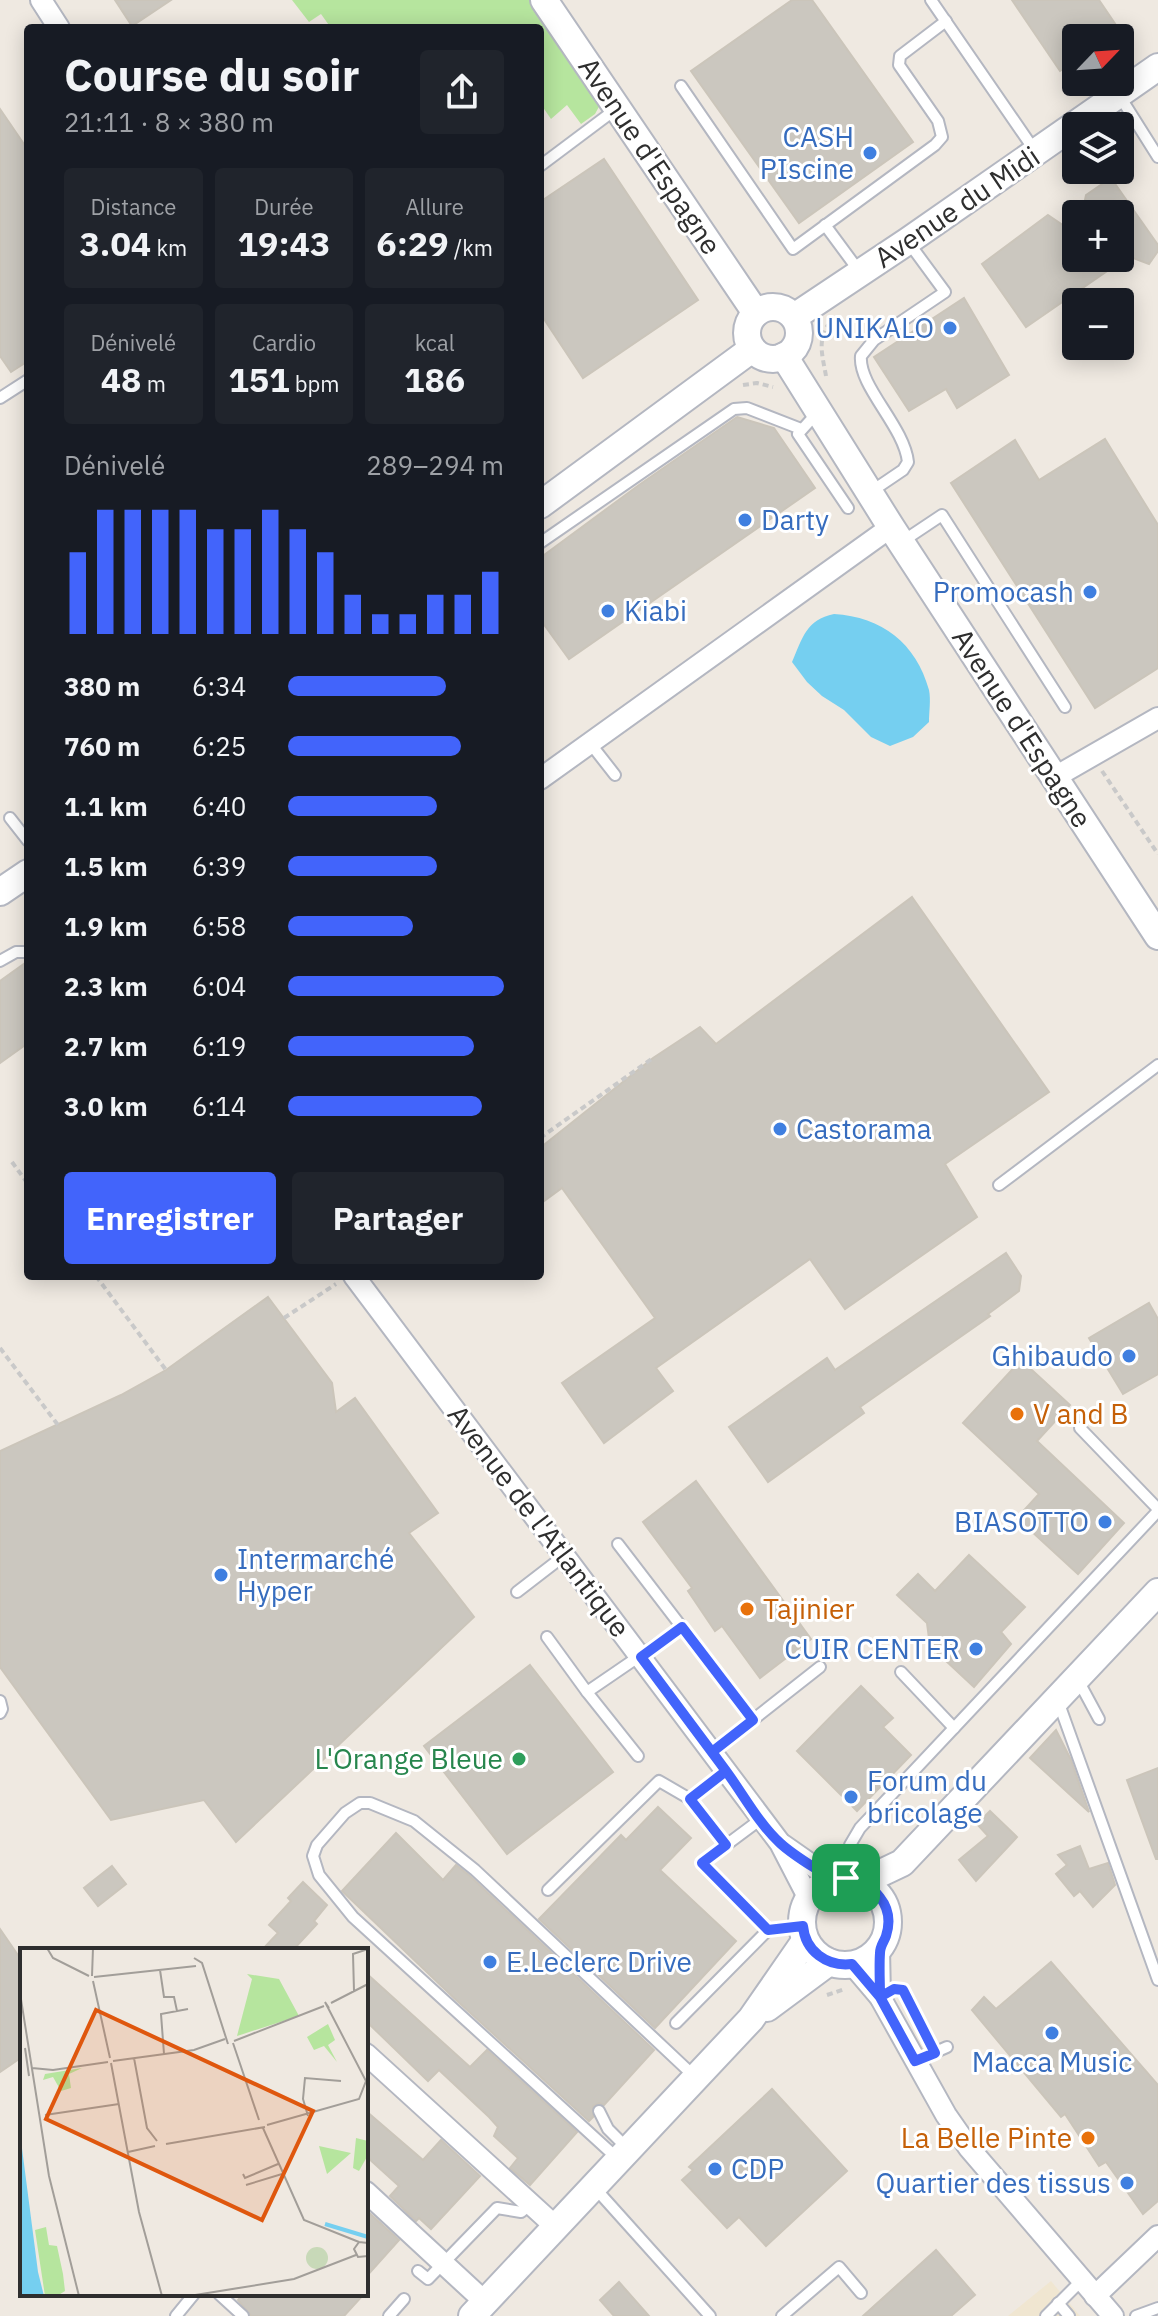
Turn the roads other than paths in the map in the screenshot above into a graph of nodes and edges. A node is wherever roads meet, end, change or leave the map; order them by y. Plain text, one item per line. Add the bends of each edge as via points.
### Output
1 (41, 0) edge
2 (544, 0) edge
3 (931, 0) edge
4 (946, 21) junction
5 (56, 24) edge
6 (1158, 67) edge
7 (1134, 84) edge
8 (681, 86) dead end
9 (1118, 96) edge
10 (1120, 96) edge
11 (618, 107) junction
12 (1036, 152) junction
13 (1158, 157) edge
14 (544, 163) edge
15 (825, 225) junction
16 (908, 241) junction
17 (860, 273) junction
18 (756, 313) junction
19 (794, 317) junction
20 (752, 349) junction
21 (784, 356) junction
22 (24, 383) edge
23 (0, 398) edge
24 (810, 420) junction
25 (859, 500) junction
26 (544, 502) edge
27 (896, 534) junction
28 (544, 540) edge
29 (1065, 707) dead end
30 (1158, 718) edge
31 (590, 743) junction
32 (615, 775) dead end
33 (544, 776) edge
34 (1055, 777) junction
35 (10, 818) dead end
36 (24, 836) edge
37 (24, 876) edge
38 (0, 892) edge
39 (1158, 936) edge
40 (24, 952) edge
41 (0, 961) edge
42 (1158, 1065) edge
43 (999, 1185) dead end
44 (357, 1280) edge
45 (1080, 1428) dead end
46 (1158, 1510) edge
47 (618, 1544) dead end
48 (565, 1555) junction
49 (517, 1592) dead end
50 (1158, 1592) edge
51 (682, 1627) junction
52 (547, 1637) dead end
53 (641, 1657) junction
54 (820, 1667) dead end
55 (901, 1672) dead end
56 (1077, 1678) junction
57 (587, 1692) junction
58 (1057, 1699) junction
59 (0, 1701) edge
60 (0, 1713) edge
61 (1099, 1719) dead end
62 (753, 1720) junction
63 (954, 1728) junction
64 (712, 1752) junction
65 (638, 1756) dead end
66 (726, 1771) junction
67 (690, 1799) junction
68 (761, 1819) junction
69 (780, 1843) junction
70 (726, 1845) junction
71 (902, 1863) junction
72 (847, 1880) junction
73 (548, 1890) dead end
74 (809, 1899) junction
75 (887, 1909) junction
76 (768, 1930) junction
77 (804, 1934) junction
78 (879, 1949) junction
79 (840, 1963) junction
80 (1158, 1980) edge
81 (880, 1997) junction
82 (751, 2019) junction
83 (676, 2023) dead end
84 (947, 2047) dead end
85 (368, 2056) edge
86 (915, 2061) junction
87 (696, 2079) junction
88 (599, 2111) dead end
89 (624, 2155) junction
90 (594, 2187) junction
91 (368, 2194) edge
92 (531, 2204) junction
93 (556, 2227) junction
94 (1158, 2236) edge
95 (444, 2265) junction
96 (418, 2271) dead end
97 (1081, 2281) junction
98 (861, 2293) dead end
99 (192, 2296) edge
100 (221, 2296) edge
101 (1095, 2296) junction
102 (404, 2299) dead end
103 (1058, 2303) junction
104 (1158, 2308) edge
105 (478, 2309) edge
106 (176, 2316) edge
107 (243, 2316) edge
108 (389, 2316) edge
109 (710, 2316) edge
110 (782, 2316) edge
111 (1046, 2316) edge
112 (1069, 2316) edge
113 (1113, 2316) edge
114 (1136, 2316) edge

1 - 5 street
2 - 11 street, Avenue d'Espagne
3 - 4 lane
4 - 12 lane
4 - 15 lane via 900,56 899,65 938,121 942,137
6 - 7 street, Avenue du Midi
8 - 15 lane via 793,249
9 - 12 street, Avenue du Midi
10 - 13 lane
11 - 14 lane
11 - 18 street, Avenue d'Espagne
12 - 16 street, Avenue du Midi
15 - 17 lane
16 - 17 street, Avenue du Midi
16 - 25 lane via 945,292 874,340 861,356 863,373 901,437 908,462
17 - 19 street, Avenue du Midi
18 - 19 street via 780,307
18 - 20 street via 747,326
19 - 21 street via 798,339
20 - 21 street via 767,358
20 - 26 street
21 - 24 street, Avenue d'Espagne
22 - 23 lane
24 - 25 street, Avenue d'Espagne
24 - 28 lane via 734,409
25 - 27 street, Avenue d'Espagne
27 - 29 lane via 942,515
27 - 31 street
27 - 34 street, Avenue d'Espagne
30 - 34 street
31 - 32 lane
31 - 33 street
34 - 39 street, Avenue d'Espagne
35 - 36 lane
37 - 38 street
40 - 41 lane
42 - 43 lane
44 - 48 street, Avenue de l'Atlantique
45 - 46 lane
46 - 63 lane
47 - 51 lane
48 - 49 lane
48 - 53 street, Avenue de l'Atlantique
50 - 56 street
51 - 53 lane
51 - 62 lane
52 - 57 lane
53 - 57 lane
53 - 64 street, Avenue de l'Atlantique
54 - 62 lane
55 - 63 lane
56 - 58 street
56 - 61 lane
57 - 65 lane
58 - 71 street
58 - 80 lane
59 - 60 lane
62 - 64 lane
63 - 72 lane via 860,1828 850,1845
64 - 66 street, Avenue de l'Atlantique
66 - 67 lane
66 - 68 street, Avenue de l'Atlantique
67 - 70 lane
67 - 73 lane via 659,1781
68 - 69 street, Avenue de l'Atlantique
68 - 70 lane
69 - 72 street, Avenue de l'Atlantique
69 - 74 street, Avenue de l'Atlantique
70 - 76 lane via 702,1863
71 - 72 street
71 - 75 street
72 - 74 street via 816,1890
72 - 75 street via 872,1887
74 - 77 street via 802,1915
75 - 78 street via 889,1923
76 - 77 lane
76 - 83 lane
77 - 79 street via 817,1955
77 - 82 street
78 - 79 street via 869,1958
78 - 81 street
79 - 81 street
79 - 82 street
81 - 86 street
82 - 87 street
84 - 86 lane
85 - 92 street
86 - 97 street via 969,2148
87 - 89 street
87 - 89 lane via 475,1870 414,1821 370,1803 345,1813 313,1856 319,1875 353,1917
88 - 89 lane
89 - 90 street
90 - 93 street
90 - 109 lane
91 - 95 street
92 - 93 street
92 - 95 lane via 521,2212 497,2208
93 - 105 street
94 - 101 street
95 - 96 lane via 428,2279
95 - 105 street
97 - 101 street
97 - 103 lane
98 - 110 lane via 839,2267
99 - 106 lane
100 - 107 lane
101 - 113 street
102 - 108 lane
103 - 111 lane
103 - 112 lane
104 - 114 lane

